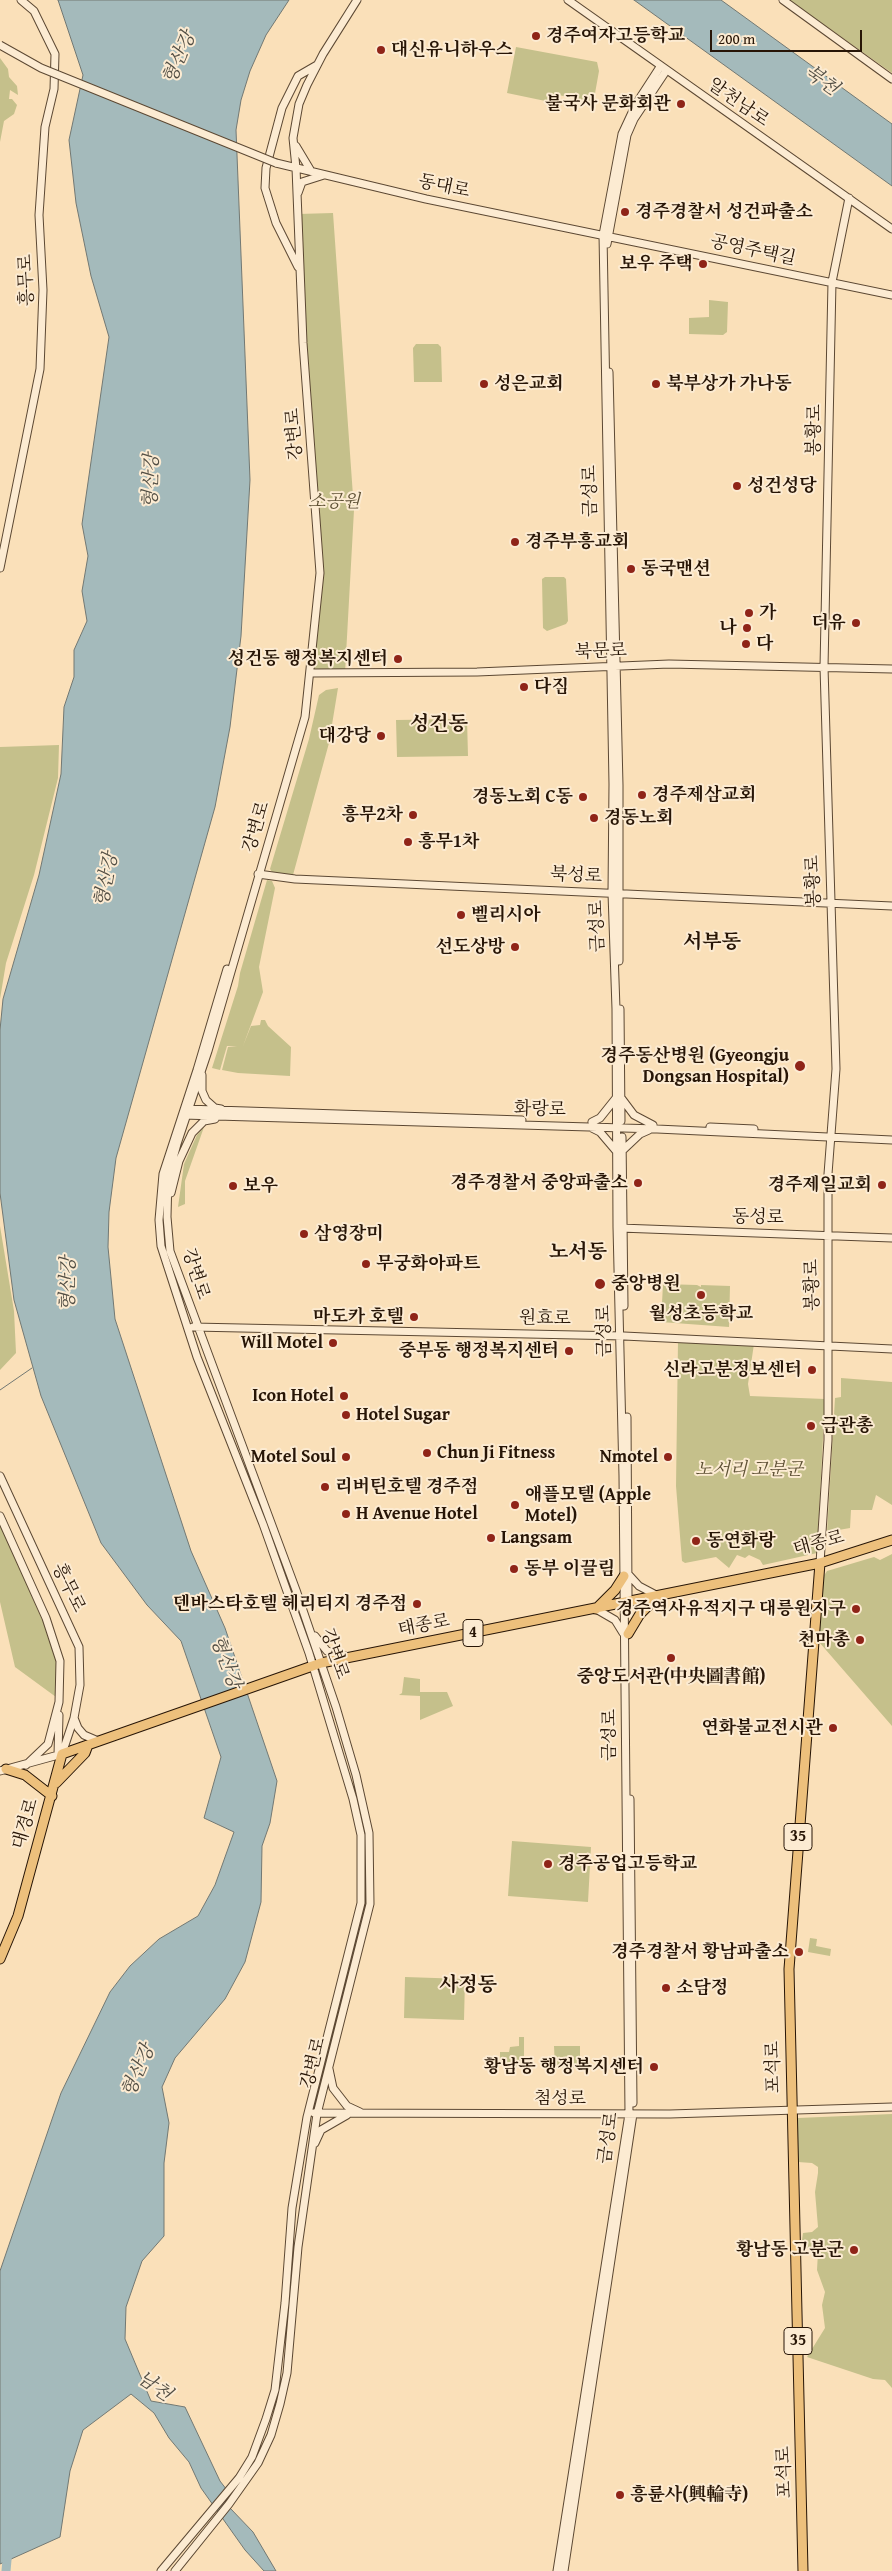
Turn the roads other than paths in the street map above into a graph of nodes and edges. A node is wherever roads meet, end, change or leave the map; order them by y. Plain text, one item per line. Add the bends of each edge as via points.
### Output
1 (21, 0) edge
2 (357, 0) edge
3 (568, 0) edge
4 (783, 0) edge
5 (0, 45) edge
6 (318, 65) junction
7 (663, 69) junction
8 (892, 79) edge
9 (293, 142) junction
10 (296, 168) junction
11 (312, 171) junction
12 (324, 175) junction
13 (297, 196) junction
14 (849, 198) junction
15 (892, 229) edge
16 (605, 236) junction
17 (301, 274) junction
18 (832, 282) junction
19 (892, 295) edge
20 (0, 568) edge
21 (613, 666) junction
22 (824, 667) junction
23 (892, 670) edge
24 (311, 673) junction
25 (258, 874) junction
26 (615, 893) junction
27 (830, 903) junction
28 (892, 906) edge
29 (202, 1073) junction
30 (619, 1098) junction
31 (231, 1111) junction
32 (185, 1112) junction
33 (237, 1117) junction
34 (343, 1118) junction
35 (591, 1124) junction
36 (619, 1125) junction
37 (655, 1127) junction
38 (831, 1136) junction
39 (892, 1136) edge
40 (892, 1140) edge
41 (620, 1151) junction
42 (168, 1204) junction
43 (163, 1217) junction
44 (620, 1228) junction
45 (828, 1234) junction
46 (892, 1238) edge
47 (197, 1326) junction
48 (188, 1328) junction
49 (622, 1336) junction
50 (829, 1346) junction
51 (892, 1349) edge
52 (0, 1476) edge
53 (0, 1516) edge
54 (892, 1540) edge
55 (820, 1563) junction
56 (626, 1575) junction
57 (658, 1596) junction
58 (626, 1603) junction
59 (596, 1609) junction
60 (308, 1626) junction
61 (626, 1634) junction
62 (349, 1657) junction
63 (313, 1665) junction
64 (59, 1702) junction
65 (74, 1718) junction
66 (98, 1741) junction
67 (88, 1745) junction
68 (60, 1755) junction
69 (26, 1765) junction
70 (3, 1770) edge
71 (54, 1785) junction
72 (52, 1796) junction
73 (369, 1833) junction
74 (361, 1835) junction
75 (355, 1931) junction
76 (364, 1932) junction
77 (0, 1959) edge
78 (329, 2068) junction
79 (892, 2107) edge
80 (791, 2112) junction
81 (308, 2113) junction
82 (317, 2114) junction
83 (349, 2114) junction
84 (365, 2114) junction
85 (631, 2114) junction
86 (312, 2150) junction
87 (255, 2460) junction
88 (161, 2571) edge
89 (175, 2571) edge
90 (557, 2571) edge
91 (564, 2571) edge
92 (804, 2571) edge

1 - 20 street, 흥무로 via 34,11 55,54 55,71 45,127 39,215 43,290 40,369
2 - 6 street, 강변로
3 - 7 street, 알천남로
4 - 8 street
5 - 10 street, 동대로, bridge via 41,68 276,163
6 - 9 street, 강변로 via 299,104
6 - 17 street via 298,76 282,108 266,168 265,188 276,223
7 - 14 street, 알천남로
7 - 16 street, 금성로 via 636,104 622,134
9 - 10 street, 강변로
9 - 11 street
10 - 11 street, 동대로
10 - 13 street, 강변로
11 - 12 street, 동대로
12 - 13 street via 302,182
12 - 16 street, 동대로
13 - 17 street, 강변로
14 - 15 street, 알천남로
14 - 18 street, 봉황로
16 - 18 street, 공영주택길
16 - 21 street, 금성로
16 - 21 street, 금성로
17 - 24 street, 강변로 via 320,573
18 - 19 street, 공영주택길
18 - 22 street, 봉황로
21 - 22 street, 북문로
21 - 24 street, 북문로 via 477,672
21 - 26 street, 금성로
22 - 23 street, 북문로
22 - 27 street, 봉황로
24 - 25 street, 강변로 via 305,717
25 - 26 street, 북성로
25 - 29 street, 강변로
25 - 32 street, 강변로 via 253,881
26 - 27 street, 북성로
26 - 30 street, 금성로
26 - 30 street, 금성로 via 621,1019
27 - 28 street, 북성로
27 - 38 street, 봉황로 via 836,1059
29 - 31 street via 202,1091 206,1100 215,1108
29 - 32 street, 강변로
30 - 35 street
30 - 36 street, 금성로
30 - 37 street via 634,1115
31 - 32 street, 화랑로
31 - 34 street, 화랑로
32 - 33 street, 화랑로
32 - 42 street, 강변로 via 168,1176
32 - 43 street, 강변로 via 163,1174
33 - 34 street, 화랑로
33 - 42 street via 204,1121 192,1133 179,1160
34 - 35 street, 화랑로
35 - 36 street, 화랑로
35 - 41 street
36 - 37 street, 화랑로
36 - 41 street, 금성로
37 - 38 street, 화랑로
37 - 41 street via 640,1134
38 - 39 street, 화랑로
38 - 40 street, 화랑로
38 - 45 street, 봉황로
41 - 44 street, 금성로
42 - 43 street, 강변로
43 - 47 street, 강변로 via 170,1251
43 - 48 street, 강변로 via 161,1246
44 - 45 street, 동성로
44 - 49 street, 금성로
45 - 46 street, 동성로
45 - 50 street, 봉황로
47 - 48 street, 원효로
47 - 49 street, 원효로
47 - 60 street, 강변로
48 - 63 street, 강변로
49 - 50 street, 원효로
49 - 56 street, 금성로
50 - 51 street, 원효로
50 - 55 street, 봉황로 via 828,1454
52 - 65 street, 흥무로 via 79,1647 80,1685
53 - 64 street, 흥무로 via 58,1650
54 - 55 main road, 태종로 / 4
55 - 57 main road, 태종로 / 4
55 - 80 main road, 포석로 / 35 via 789,1969
56 - 57 street
56 - 58 street, 금성로
56 - 59 main road
57 - 58 main road, 태종로 / 4
57 - 61 main road
58 - 59 main road, 태종로 / 4
58 - 61 street, 금성로
59 - 61 street via 615,1620
59 - 62 main road, 태종로 / 4
60 - 62 street via 327,1651
60 - 63 street, 강변로
61 - 85 street, 금성로
62 - 63 main road, 태종로 / 4
63 - 66 main road, 태종로 / 4
63 - 73 street, 강변로 via 356,1775
63 - 74 street, 강변로
64 - 68 street, 흥무로
64 - 69 street, 흥무로 via 48,1744
65 - 66 street via 84,1735
65 - 68 street, 흥무로
66 - 67 main road, 태종로 / 4
67 - 68 main road, 태종로 / 4
67 - 71 main road
68 - 69 street, 태종로
68 - 71 main road, 대경로
69 - 70 street, 태종로
70 - 72 main road via 25,1775
71 - 72 main road, 대경로
72 - 77 main road, 대경로 via 18,1916
73 - 74 street
73 - 76 street, 강변로 via 370,1904
74 - 75 street, 강변로 via 361,1903
75 - 76 street
75 - 81 street, 강변로
76 - 78 street, 강변로
78 - 82 street, 강변로
78 - 84 street via 333,2088 347,2106
79 - 80 street, 첨성로
80 - 85 street, 첨성로
80 - 92 main road, 포석로 / 35
81 - 82 street, 첨성로
81 - 87 street, 강변로 via 292,2208 274,2390
82 - 83 street, 첨성로
82 - 86 street, 강변로
83 - 84 street, 첨성로
83 - 86 street via 321,2130
84 - 85 street, 첨성로
85 - 90 street, 금성로
85 - 91 street, 금성로
86 - 87 street, 강변로 via 298,2247 287,2373 271,2435
87 - 88 street
87 - 89 street via 204,2536

